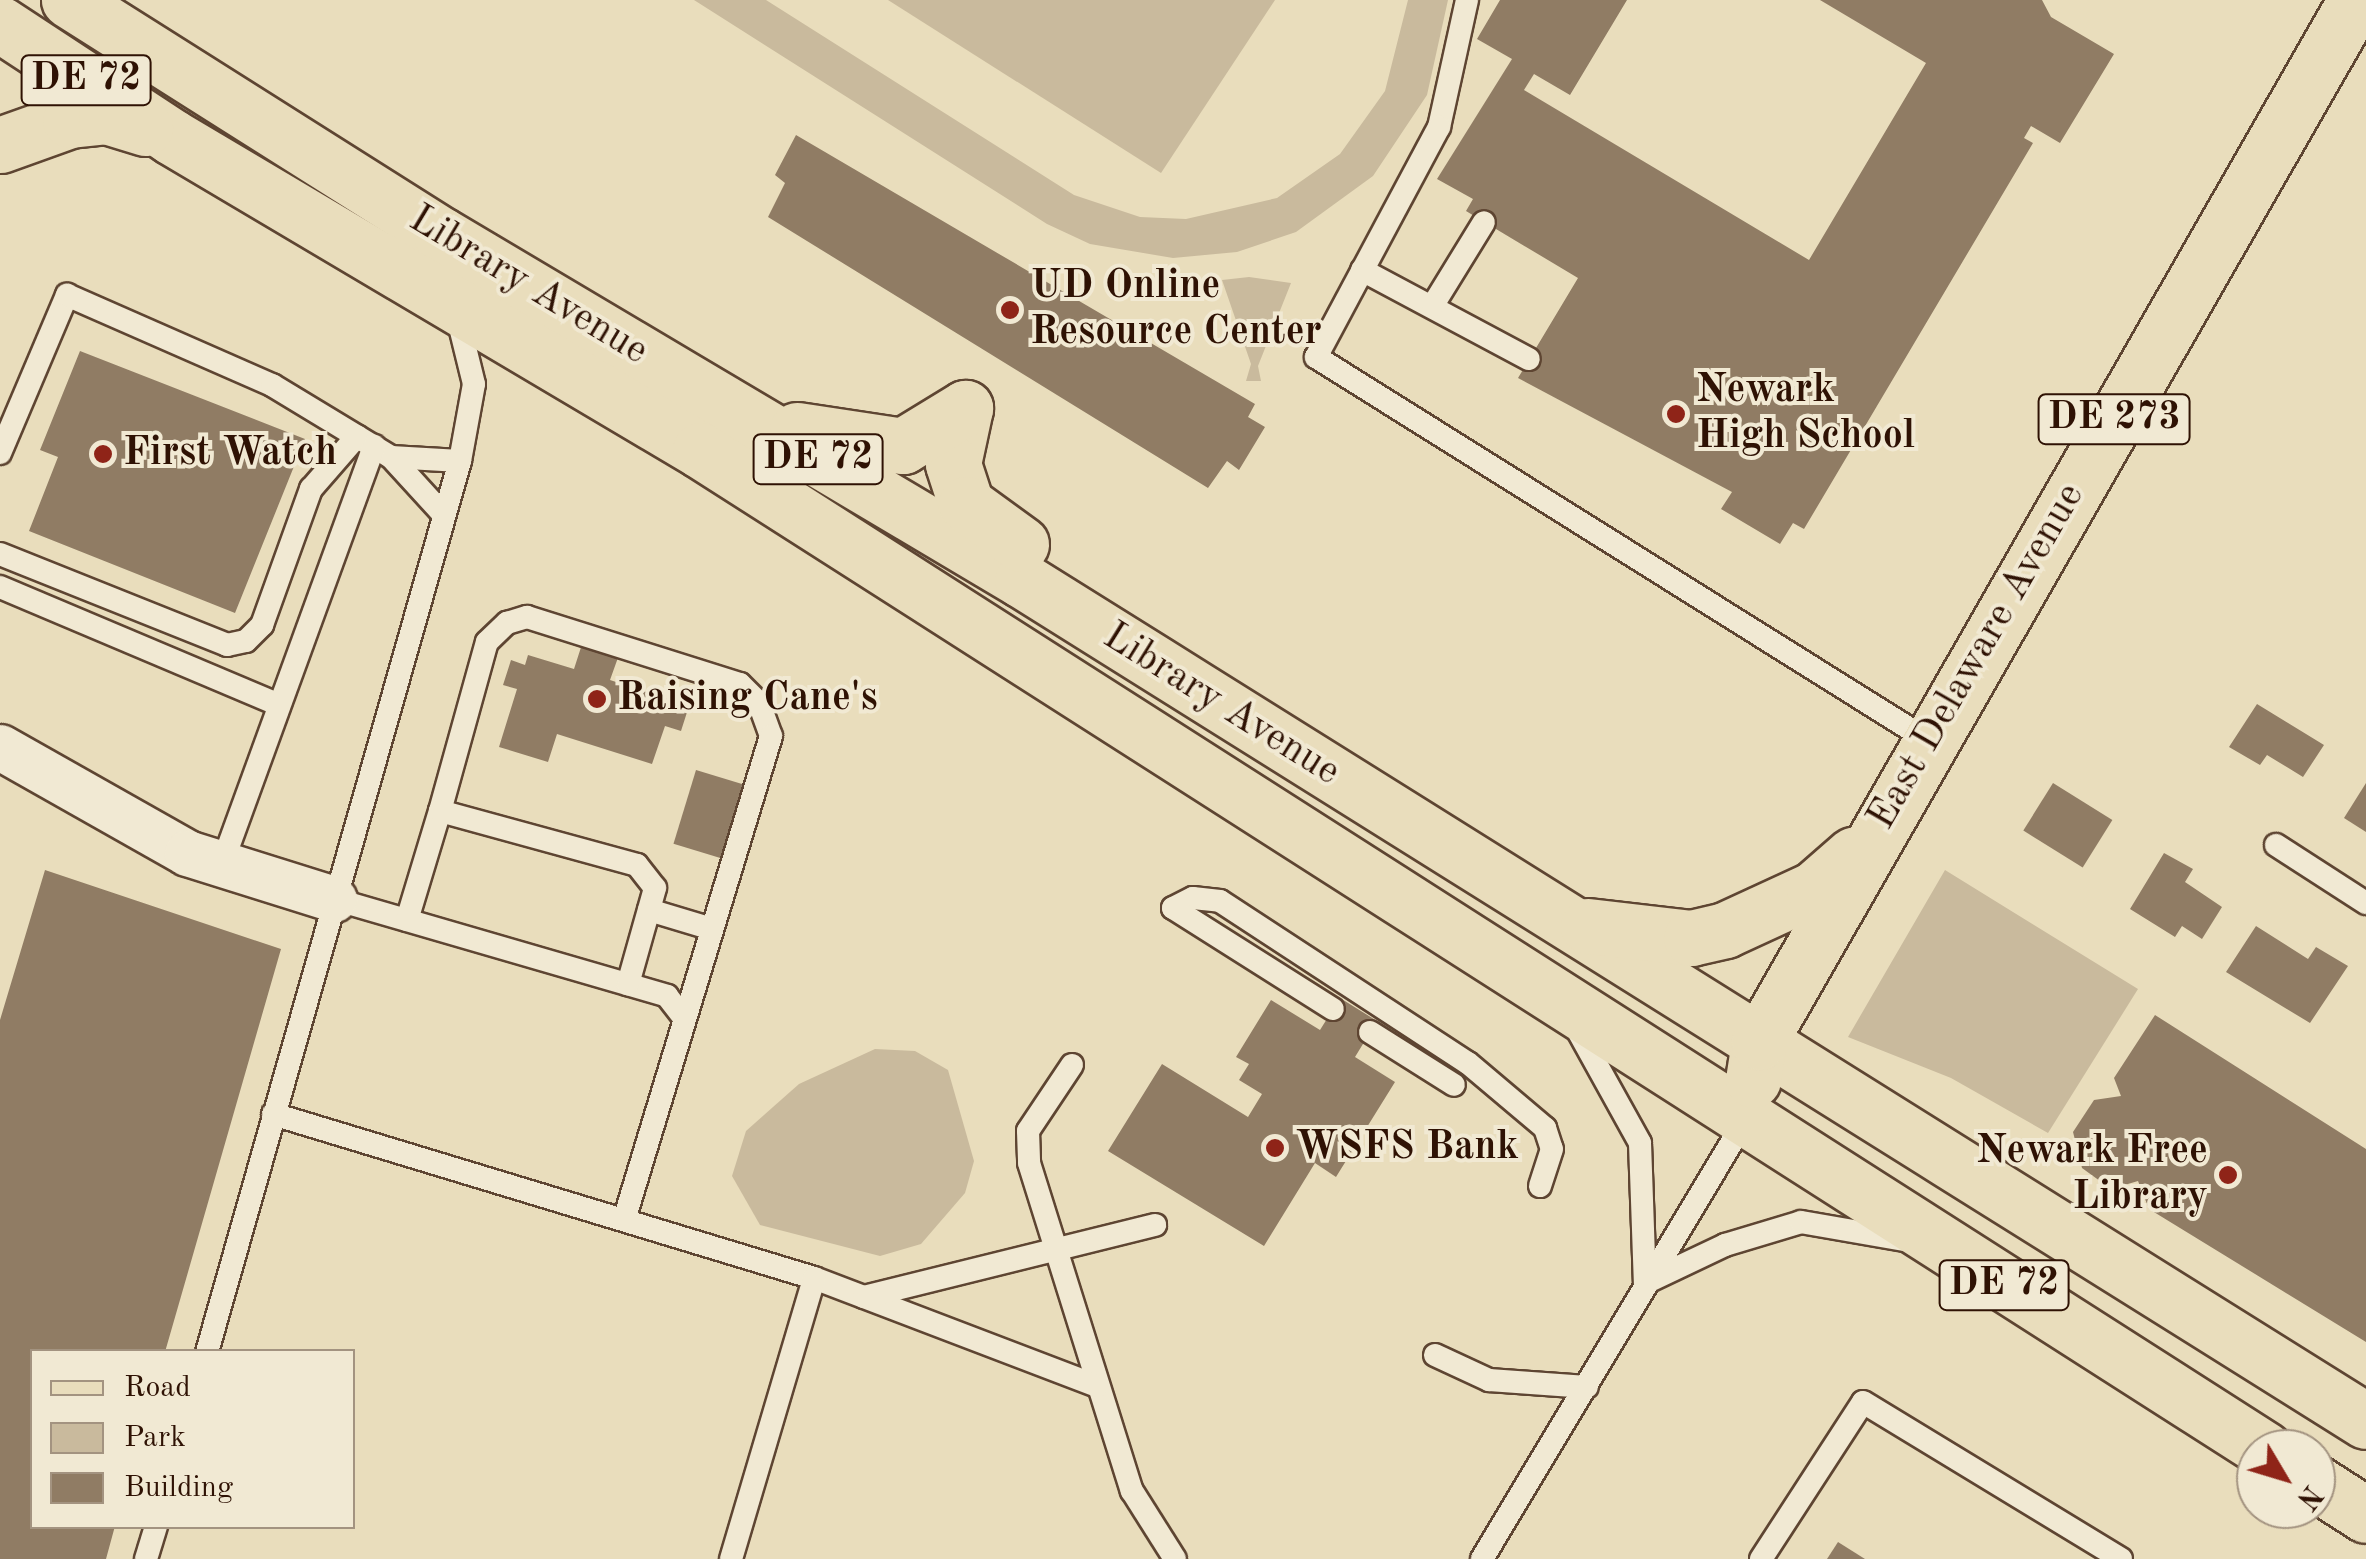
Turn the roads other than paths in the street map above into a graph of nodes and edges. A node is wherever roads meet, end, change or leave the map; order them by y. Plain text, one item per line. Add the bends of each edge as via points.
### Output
1 (69, 0) edge
2 (137, 0) edge
3 (1468, 0) edge
4 (2356, 0) edge
5 (0, 24) edge
6 (225, 100) junction
7 (172, 136) junction
8 (0, 145) edge
9 (1484, 222) dead end
10 (1362, 270) junction
11 (449, 295) junction
12 (1434, 305) junction
13 (1529, 359) dead end
14 (762, 426) junction
15 (374, 446) junction
16 (0, 453) edge
17 (460, 461) junction
18 (444, 515) junction
19 (0, 554) edge
20 (0, 586) edge
21 (277, 704) junction
22 (1929, 740) junction
23 (0, 747) edge
24 (1305, 758) junction
25 (440, 811) junction
26 (1872, 839) junction
27 (2276, 845) dead end
28 (222, 864) junction
29 (334, 899) junction
30 (2366, 903) edge
31 (648, 910) junction
32 (407, 920) junction
33 (1566, 922) junction
34 (712, 929) junction
35 (628, 984) junction
36 (1545, 988) junction
37 (1333, 1009) dead end
38 (682, 1014) junction
39 (1370, 1032) dead end
40 (1759, 1042) junction
41 (1072, 1065) dead end
42 (1454, 1084) dead end
43 (272, 1114) junction
44 (1747, 1117) junction
45 (1540, 1186) dead end
46 (624, 1220) junction
47 (1155, 1225) dead end
48 (1053, 1250) junction
49 (1954, 1253) junction
50 (814, 1278) junction
51 (1645, 1283) junction
52 (864, 1297) junction
53 (209, 1349) edge
54 (1436, 1356) dead end
55 (1097, 1386) junction
56 (1587, 1387) junction
57 (2366, 1421) edge
58 (2236, 1431) edge
59 (2336, 1496) edge
60 (2366, 1515) edge
61 (155, 1529) edge
62 (146, 1559) edge
63 (732, 1559) edge
64 (1175, 1559) edge
65 (1482, 1559) edge
66 (1762, 1559) edge
67 (2121, 1559) edge

1 - 6 main road, Library Avenue / DE 72
2 - 6 main road
3 - 10 lane via 1440,126
4 - 22 main road, East Delaware Avenue / DE 273
5 - 7 main road, Library Avenue / DE 72
6 - 14 main road, Library Avenue / DE 72
7 - 8 main road via 106,116 38,127
7 - 11 main road, Library Avenue / DE 72
9 - 12 lane
10 - 12 lane
10 - 22 lane via 1316,357
11 - 17 lane via 474,384
11 - 36 main road, Library Avenue / DE 72
12 - 13 lane
14 - 24 main road, Library Avenue / DE 72
14 - 24 main road via 903,446 965,408 953,464 966,504 1221,670
15 - 16 lane via 272,384 67,295
15 - 17 lane
15 - 18 lane
15 - 19 lane via 311,488 262,625 246,641 227,645
15 - 21 lane
17 - 18 lane
18 - 29 lane
20 - 21 lane
21 - 28 lane
22 - 26 main road, East Delaware Avenue / DE 273
23 - 28 street
24 - 33 main road, Library Avenue / DE 72
25 - 31 lane via 637,865 655,888
25 - 32 lane
25 - 34 lane via 488,642 507,624 527,617 740,684 771,736
26 - 33 main road via 1814,889 1725,930 1692,938
26 - 40 main road, East Delaware Avenue / DE 273
27 - 30 lane
28 - 29 street
29 - 32 lane
29 - 43 lane
31 - 34 lane
31 - 35 lane
32 - 35 lane
33 - 40 main road, Library Avenue / DE 72
34 - 38 lane
35 - 38 lane via 667,996
36 - 44 main road, Library Avenue / DE 72
36 - 51 lane via 1601,1062 1640,1143
37 - 45 lane via 1172,908 1193,898 1220,902 1468,1063 1545,1128 1552,1149
38 - 46 lane
39 - 42 lane
40 - 44 main road, East Delaware Avenue / DE 273
40 - 57 main road, Library Avenue / DE 72
41 - 48 lane via 1028,1130
43 - 46 lane
43 - 53 lane
44 - 49 main road, Library Avenue / DE 72
44 - 51 lane
46 - 50 lane
47 - 48 lane
48 - 52 lane
48 - 55 lane
49 - 51 lane via 1801,1222 1724,1244
49 - 58 main road, Library Avenue / DE 72
50 - 52 lane
50 - 63 lane
51 - 56 lane
52 - 55 lane
54 - 56 lane via 1489,1380
55 - 64 lane via 1132,1491
56 - 65 lane
59 - 60 main road
61 - 62 lane
66 - 67 lane via 1863,1402

